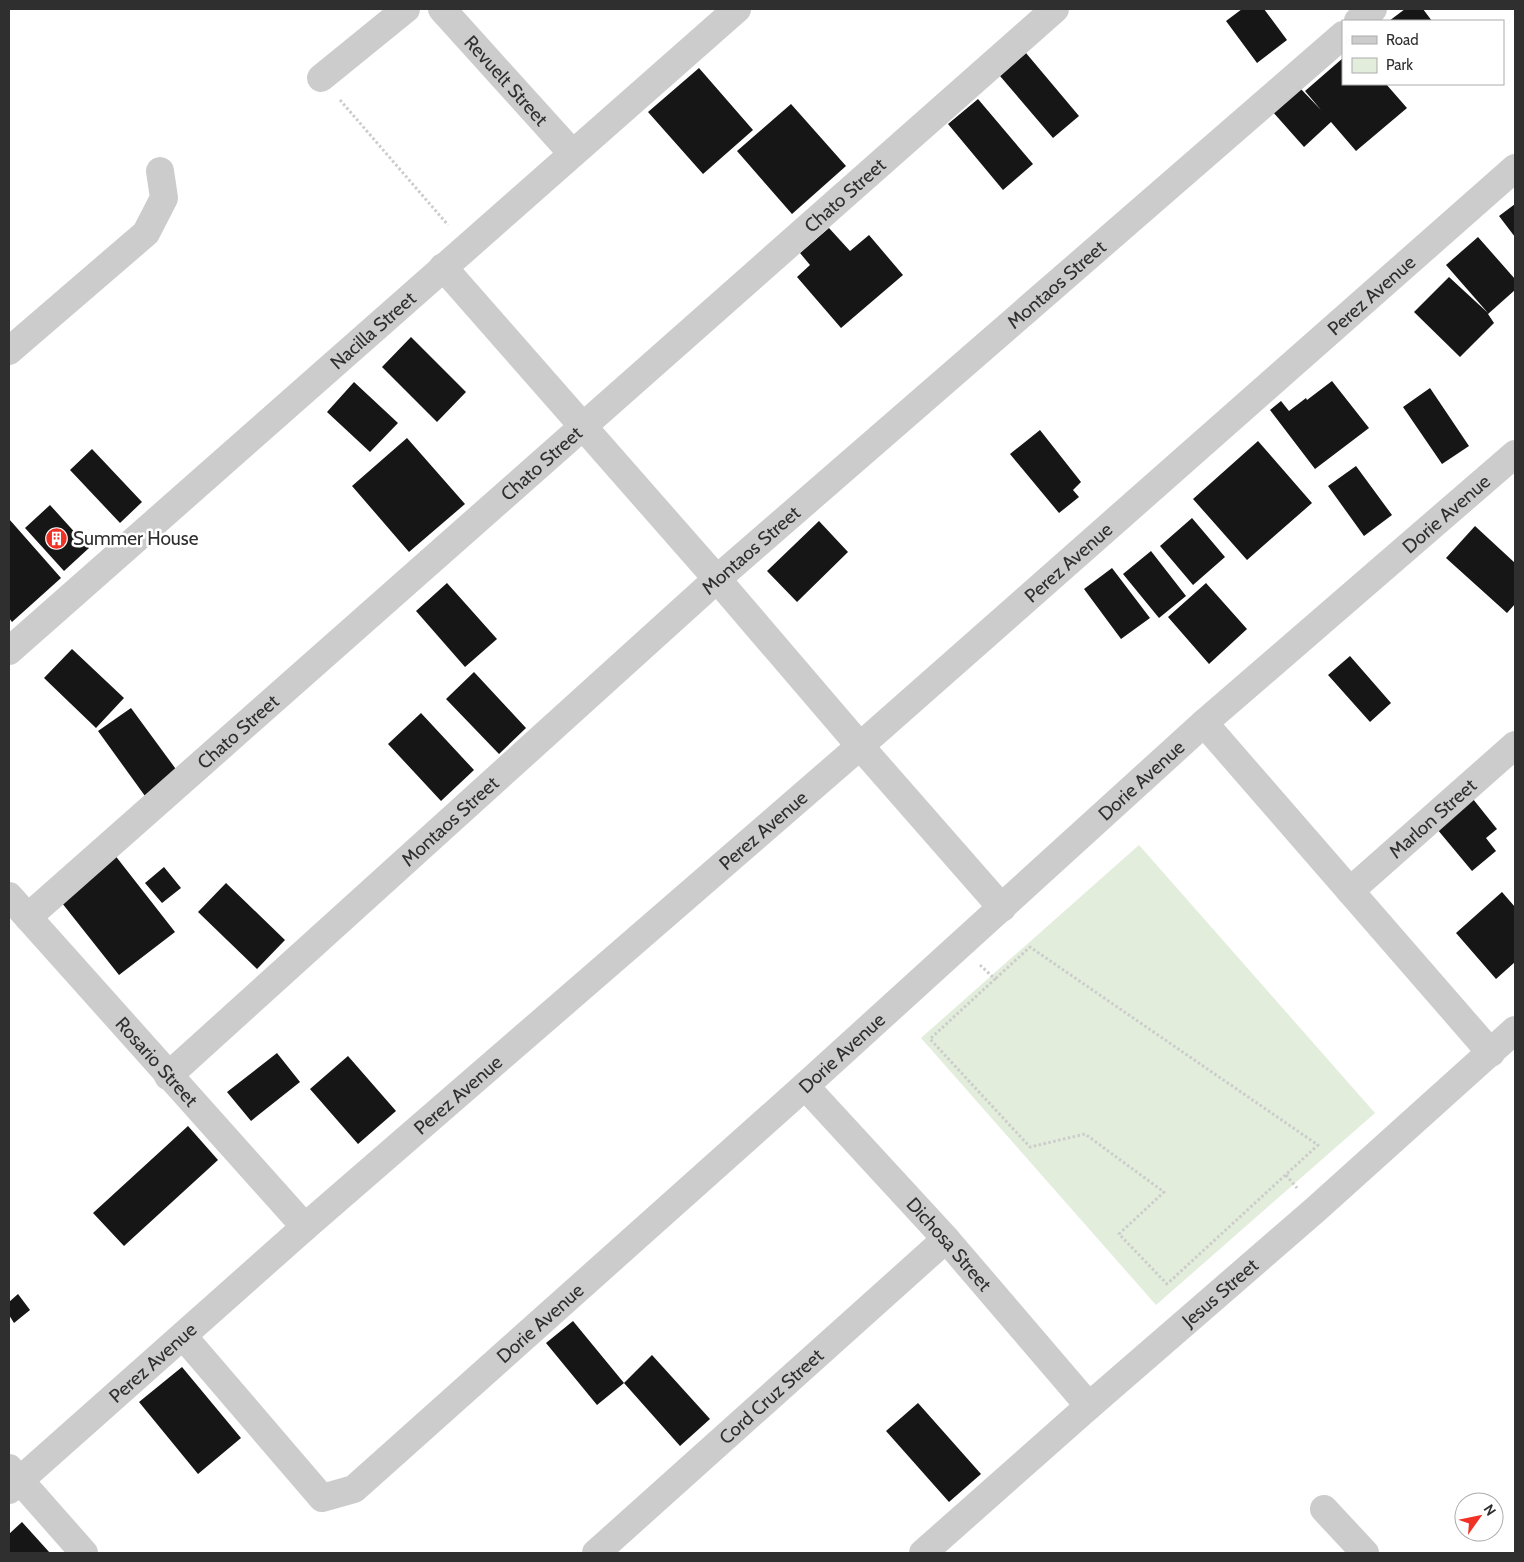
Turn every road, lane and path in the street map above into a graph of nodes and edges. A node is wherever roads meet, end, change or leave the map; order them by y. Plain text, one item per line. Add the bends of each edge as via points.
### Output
1 (406, 9) edge
2 (442, 9) edge
3 (737, 9) edge
4 (1055, 9) edge
5 (1373, 9) edge
6 (1359, 20) edge
7 (1342, 36) edge
8 (321, 78) joint
9 (572, 153) junction
10 (1515, 168) edge
11 (160, 171) dead end
12 (466, 246) junction
13 (443, 267) junction
14 (9, 352) edge
15 (583, 426) junction
16 (1515, 454) edge
17 (717, 579) junction
18 (9, 651) edge
19 (1204, 722) junction
20 (860, 746) junction
21 (1515, 746) edge
22 (1350, 891) junction
23 (9, 896) edge
24 (1002, 908) junction
25 (28, 917) junction
26 (959, 946) junction
27 (995, 979) junction
28 (1515, 1030) edge
29 (1491, 1053) junction
30 (168, 1076) junction
31 (805, 1086) junction
32 (306, 1227) junction
33 (946, 1238) junction
34 (183, 1336) junction
35 (1089, 1406) junction
36 (12, 1479) edge
37 (1324, 1509) dead end
38 (84, 1553) edge
39 (596, 1553) edge
40 (923, 1553) edge
41 (1365, 1553) edge

1 - 8 street
2 - 9 street, Revuelt Street
3 - 9 street, Nacilla Street
4 - 15 street, Chato Street
5 - 6 street
7 - 17 street, Montaos Street
8 - 12 path
9 - 12 street, Nacilla Street
10 - 20 street, Perez Avenue
11 - 14 street via 164,198 146,234
12 - 13 street, Nacilla Street
13 - 15 street
13 - 18 street, Nacilla Street
15 - 17 street
15 - 25 street, Chato Street
16 - 19 street, Dorie Avenue
17 - 20 street
17 - 30 street, Montaos Street
19 - 22 street
19 - 24 street, Dorie Avenue
20 - 24 street
20 - 32 street, Perez Avenue
21 - 22 street, Marlon Street
22 - 29 street
23 - 25 street, Rosario Street
24 - 26 street, Dorie Avenue
25 - 30 street, Rosario Street
26 - 27 path
26 - 31 street, Dorie Avenue
27 - 27 path via 930,1039 1030,1146 1085,1134 1164,1192 1119,1234 1167,1284 1318,1145 1030,947
28 - 29 street, Jesus Street
29 - 35 street, Jesus Street
30 - 32 street, Rosario Street
31 - 33 street, Dichosa Street
31 - 34 street, Dorie Avenue via 354,1489 322,1498
32 - 34 street, Perez Avenue
33 - 35 street, Dichosa Street
33 - 39 street, Cord Cruz Street
34 - 36 street, Perez Avenue
35 - 40 street, Jesus Street
36 - 38 street
37 - 41 street

